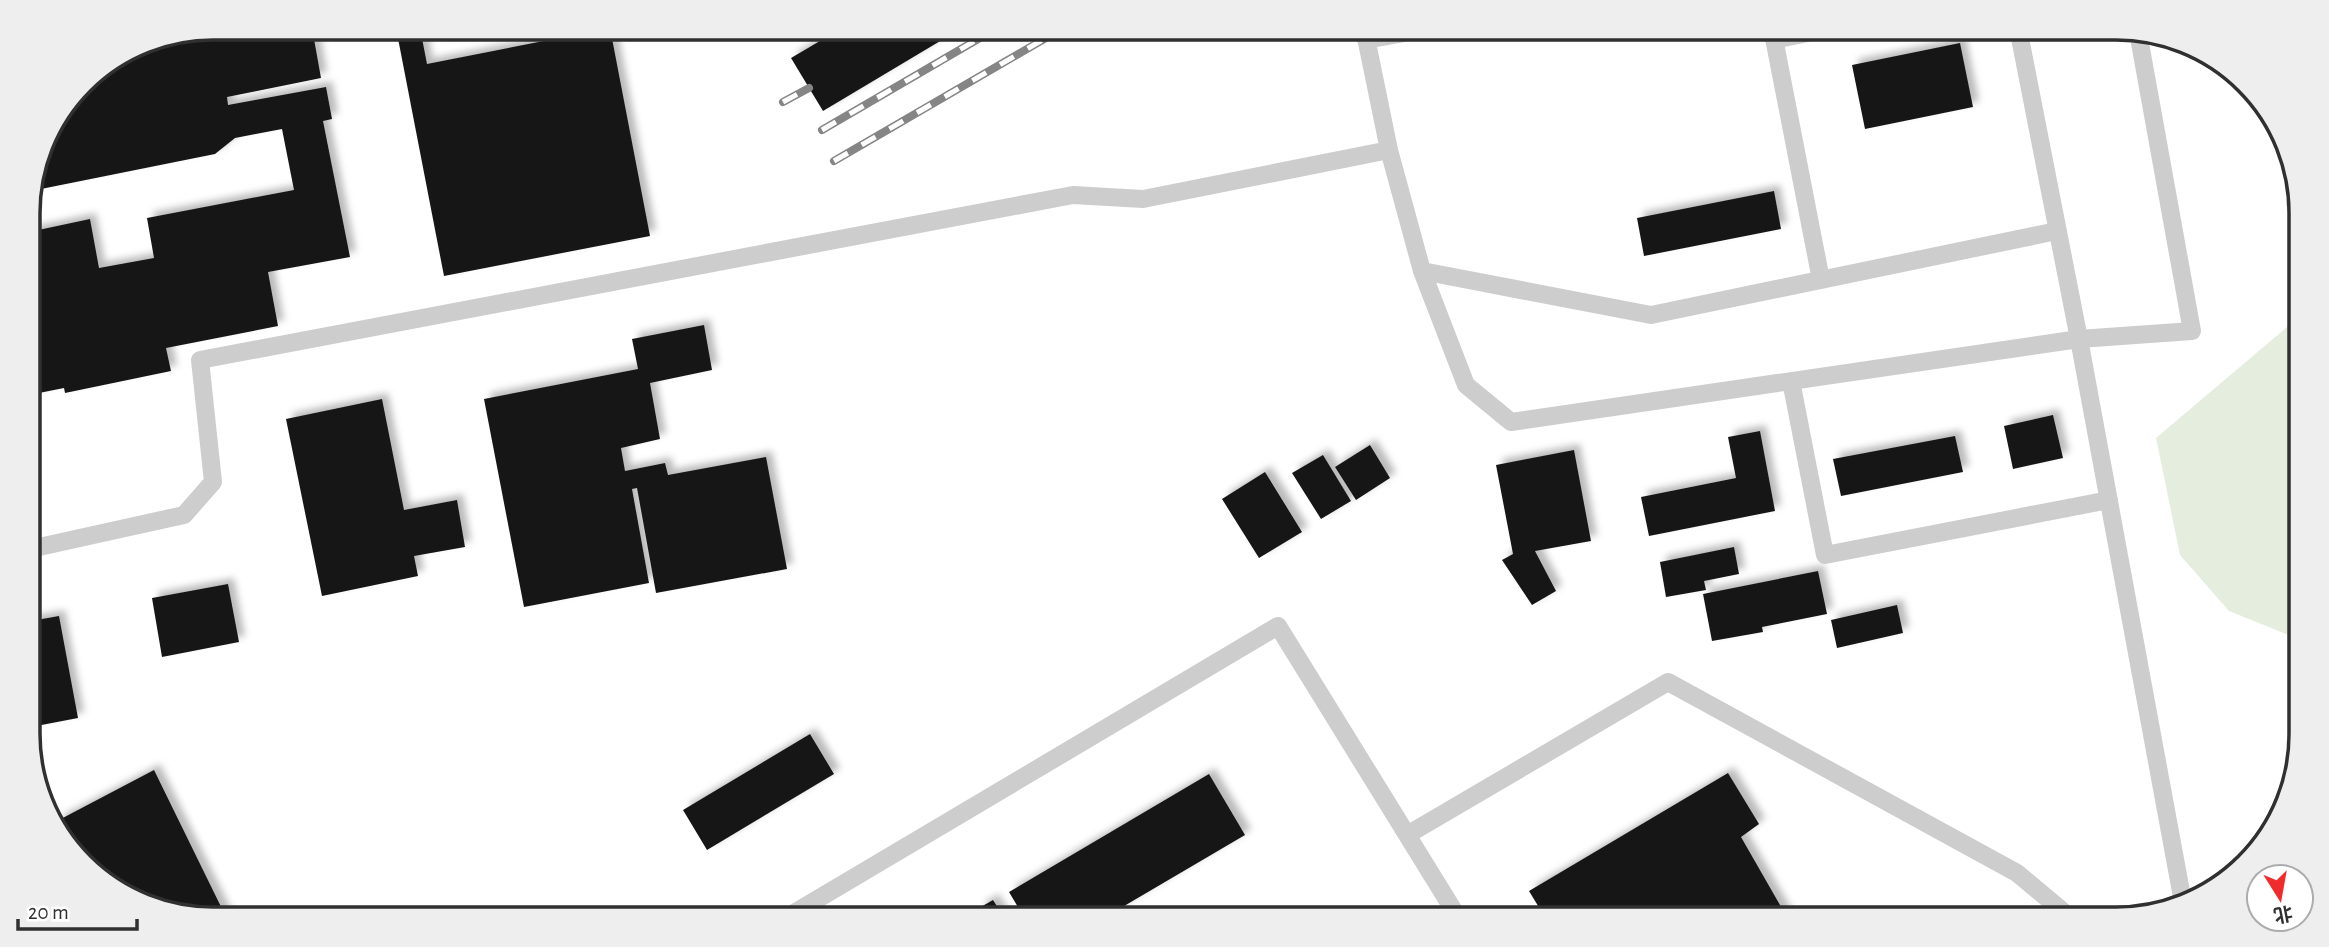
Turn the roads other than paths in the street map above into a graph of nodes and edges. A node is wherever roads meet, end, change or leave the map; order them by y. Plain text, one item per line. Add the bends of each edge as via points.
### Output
1 (1366, 40) edge
2 (1774, 40) edge
3 (2020, 40) edge
4 (2140, 42) edge
5 (1389, 150) junction
6 (2057, 231) junction
7 (1422, 271) junction
8 (1821, 280) junction
9 (2079, 339) junction
10 (1791, 381) junction
11 (2109, 500) junction
12 (40, 547) edge
13 (1407, 835) junction
14 (2181, 894) edge
15 (1451, 906) edge
16 (2056, 906) edge
17 (805, 907) edge

1 - 5 lane
2 - 8 lane
3 - 6 lane
4 - 9 lane via 2192,331
5 - 7 lane
5 - 12 lane via 1143,199 1073,195 201,359 213,482 184,515
6 - 8 lane
6 - 9 lane
7 - 8 lane via 1651,315
7 - 10 lane via 1466,385 1511,422
9 - 10 lane
9 - 11 lane
10 - 11 lane via 1825,555
11 - 14 lane
13 - 15 lane
13 - 16 lane via 1668,682 2017,873
13 - 17 lane via 1278,626

